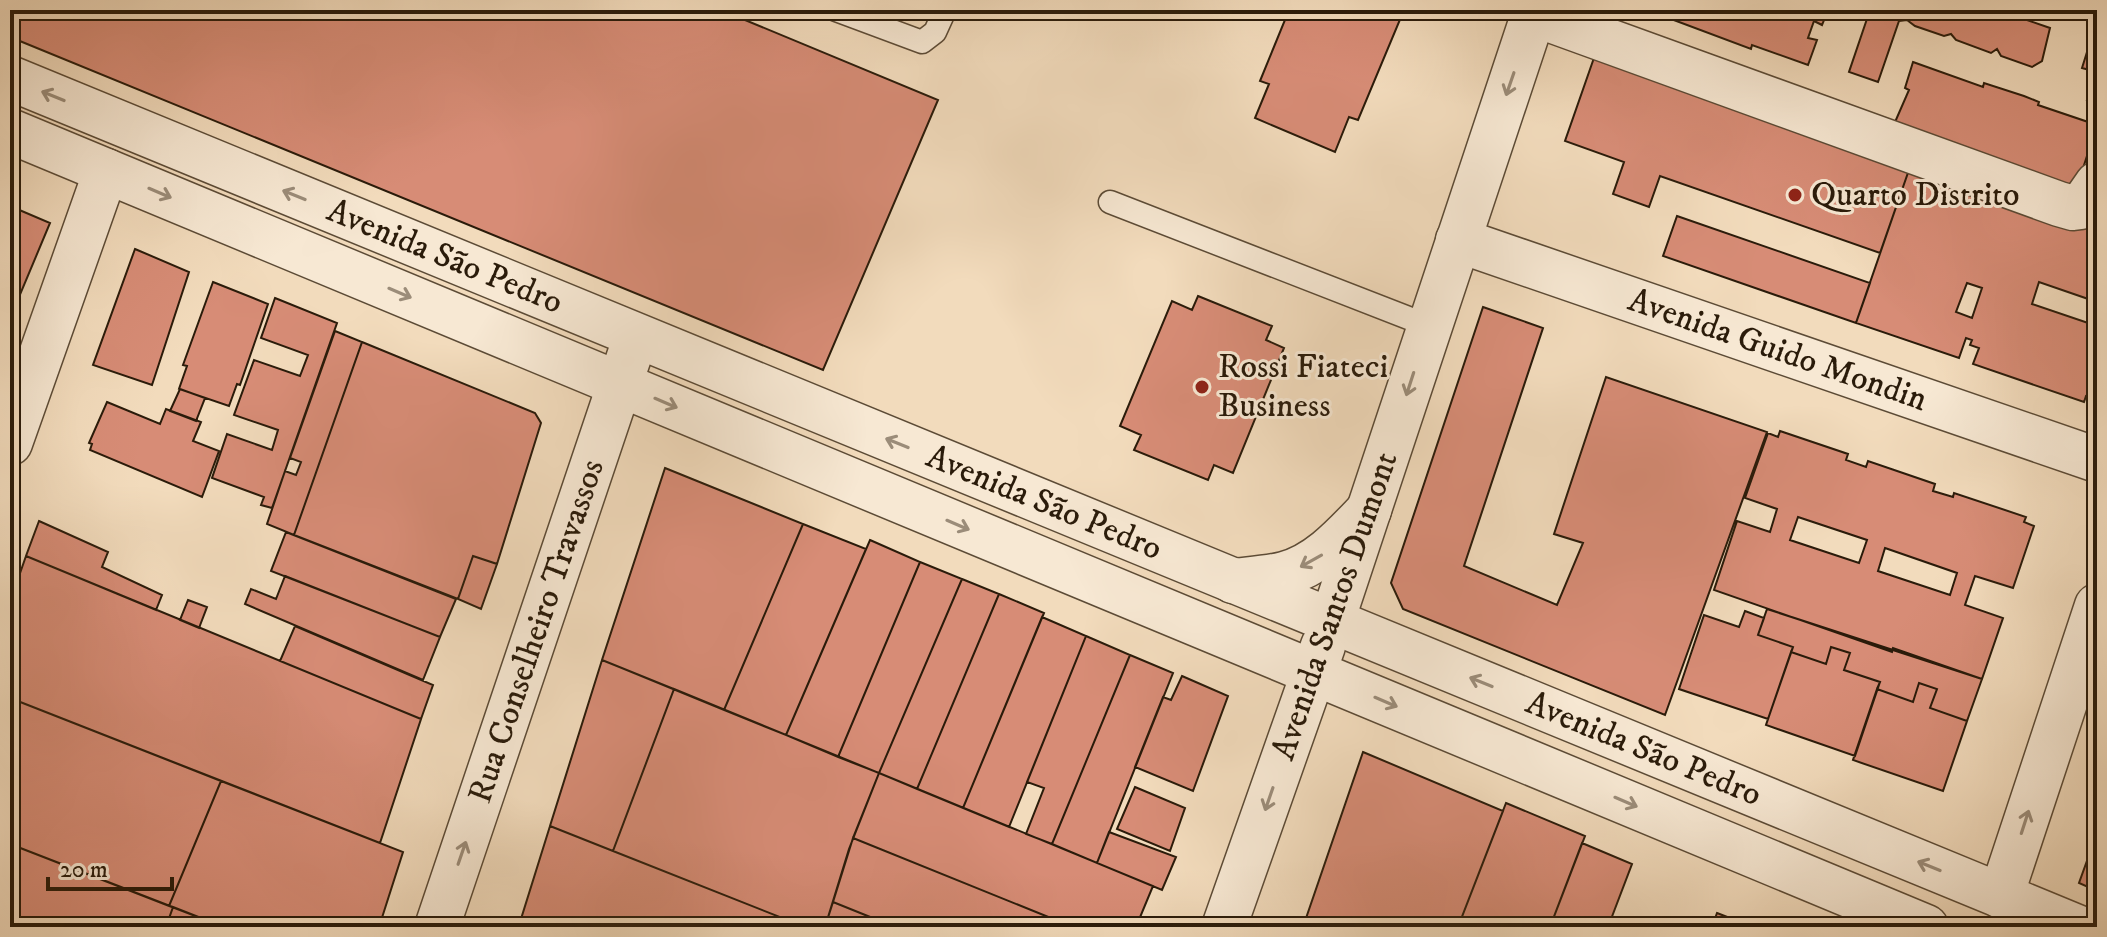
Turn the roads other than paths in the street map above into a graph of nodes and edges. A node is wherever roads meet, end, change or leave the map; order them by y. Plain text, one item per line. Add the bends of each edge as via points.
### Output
1 (836, 10) edge
2 (945, 10) edge
3 (1534, 12) edge
4 (10, 78) edge
5 (10, 131) edge
6 (106, 171) junction
7 (2097, 184) edge
8 (1110, 202) dead end
9 (1458, 240) junction
10 (1429, 326) junction
11 (636, 336) junction
12 (620, 385) junction
13 (10, 443) edge
14 (2097, 460) edge
15 (1369, 510) junction
16 (1233, 581) junction
17 (2097, 606) edge
18 (1332, 621) junction
19 (1314, 672) junction
20 (1995, 911) edge
21 (437, 927) edge
22 (1224, 927) edge
23 (1926, 927) edge
24 (2077, 927) edge

1 - 2 lane via 922,42 935,32
3 - 7 street via 2059,204 2081,207
3 -> 9 street, Avenida Santos Dumont
11 -> 4 street, Avenida São Pedro
5 - 6 street, Avenida São Pedro
6 -> 12 street, Avenida São Pedro
6 - 13 street
8 - 10 lane
9 - 10 street, Avenida Santos Dumont
9 - 14 street, Avenida Guido Mondin
10 -> 15 street, Avenida Santos Dumont
11 - 12 street, Rua Conselheiro Travassos
16 -> 11 street, Avenida São Pedro
12 -> 19 street, Avenida São Pedro
21 -> 12 street, Rua Conselheiro Travassos
15 -> 16 street via 1314,560 1286,574
15 - 18 street, Avenida Santos Dumont
16 - 18 street, Avenida São Pedro
20 -> 17 street
18 - 19 street, Avenida Santos Dumont
20 -> 18 street, Avenida São Pedro
19 -> 22 street, Avenida Santos Dumont
19 -> 23 street, Avenida São Pedro
20 - 24 street, Avenida São Pedro

